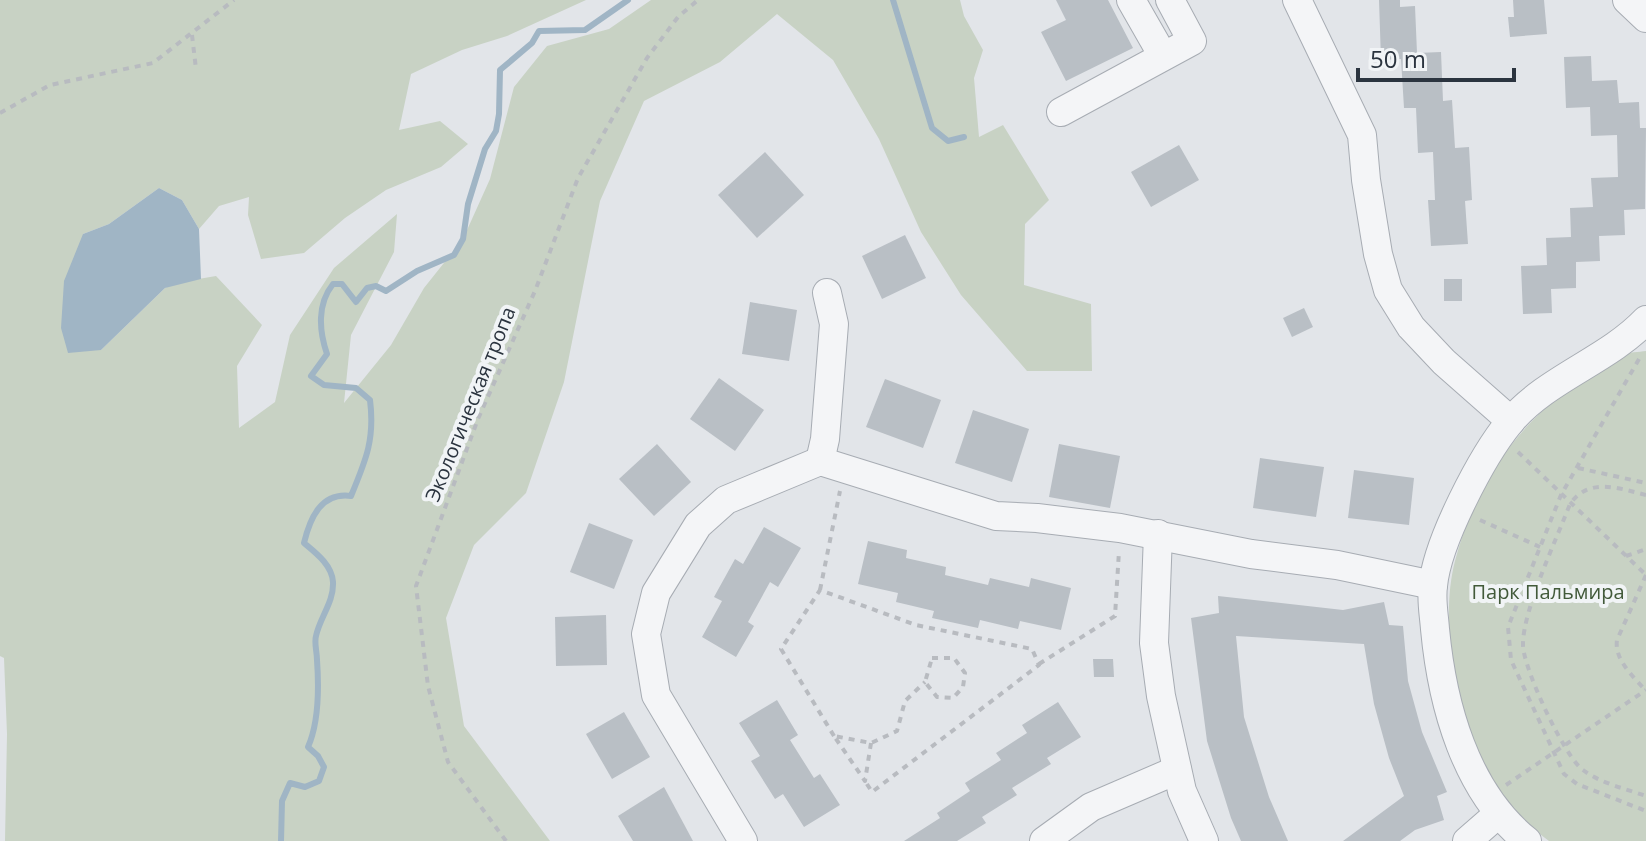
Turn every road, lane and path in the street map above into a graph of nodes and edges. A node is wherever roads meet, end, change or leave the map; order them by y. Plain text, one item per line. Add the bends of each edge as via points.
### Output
1 (234, 0) edge
2 (698, 0) edge
3 (1131, 0) edge
4 (1170, 0) edge
5 (1297, 0) edge
6 (1627, 0) edge
7 (1646, 18) edge
8 (192, 35) junction
9 (1163, 56) junction
10 (196, 69) dead end
11 (1061, 112) dead end
12 (0, 113) edge
13 (827, 293) dead end
14 (1646, 320) edge
15 (1641, 355) dead end
16 (1506, 428) junction
17 (832, 465) junction
18 (1577, 468) junction
19 (1646, 483) edge
20 (1561, 495) junction
21 (1646, 495) edge
22 (1570, 504) junction
23 (1459, 511) junction
24 (1120, 528) junction
25 (1158, 534) junction
26 (1540, 547) junction
27 (1646, 549) edge
28 (1625, 556) junction
29 (1646, 575) edge
30 (1433, 585) junction
31 (820, 590) junction
32 (1039, 665) junction
33 (925, 682) junction
34 (1646, 690) edge
35 (834, 736) junction
36 (871, 743) junction
37 (1563, 746) junction
38 (1553, 753) junction
39 (1177, 770) junction
40 (865, 781) junction
41 (1644, 795) edge
42 (1493, 805) junction
43 (1636, 807) junction
44 (1646, 811) edge
45 (506, 841) edge
46 (743, 841) edge
47 (1044, 841) edge
48 (1204, 841) edge
49 (1467, 841) edge
50 (1527, 841) edge

1 - 8 path
2 - 45 path, Экологическая тропа via 647,58 578,178 478,419 416,586 428,686 448,762
3 - 9 lane
4 - 9 lane via 1192,41
5 - 16 lane via 1362,135 1388,290 1411,327
6 - 7 lane
8 - 10 path
8 - 12 path via 153,63 50,85
9 - 11 lane
13 - 17 lane via 834,324 825,439
14 - 16 lane via 1541,395
15 - 18 path
16 - 20 path
16 - 23 lane
17 - 24 lane via 996,516
17 - 31 path
17 - 46 lane via 726,500 698,525 656,593 646,634 656,695
18 - 19 path
18 - 20 path
20 - 22 path
20 - 26 path
21 - 22 path via 1587,487
22 - 28 path
22 - 37 path via 1522,644
23 - 26 path
23 - 30 lane
24 - 25 lane
24 - 32 path via 1115,616
25 - 30 lane
25 - 39 lane via 1154,643
26 - 38 path via 1507,639 1511,660
27 - 28 path
28 - 29 path
29 - 34 path via 1616,648
30 - 42 lane via 1444,694 1458,740
31 - 32 path via 916,625 1032,649
31 - 35 path via 781,649
32 - 40 path via 872,792
33 - 33 path via 932,658 954,658 965,673 963,687 953,698 937,697
33 - 36 path via 905,701 897,731
34 - 37 path
35 - 36 path
35 - 40 path
36 - 40 path
37 - 38 path
37 - 41 path via 1586,772
38 - 42 path
38 - 43 path via 1570,780
39 - 47 lane via 1091,807
39 - 48 lane
41 - 43 path
42 - 49 lane
42 - 50 lane
43 - 44 path

